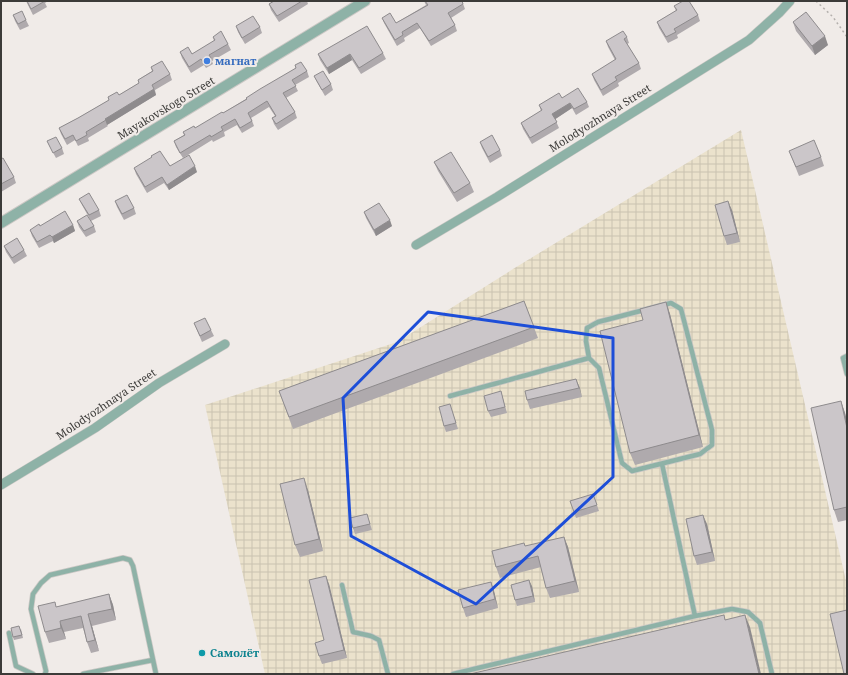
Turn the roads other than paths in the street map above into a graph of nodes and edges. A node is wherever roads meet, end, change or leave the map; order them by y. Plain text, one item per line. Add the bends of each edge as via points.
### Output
1 (365, 1) edge
2 (790, 1) edge
3 (1, 223) edge
4 (416, 245) dead end
5 (225, 344) dead end
6 (847, 356) edge
7 (590, 358) junction
8 (847, 374) edge
9 (450, 396) dead end
10 (662, 464) junction
11 (1, 485) edge
12 (342, 585) dead end
13 (695, 616) junction
14 (9, 633) dead end
15 (153, 660) junction
16 (33, 674) edge
17 (45, 674) edge
18 (83, 674) edge
19 (156, 674) edge
20 (388, 674) edge
21 (453, 674) edge
22 (772, 674) edge

1 - 3 street, Mayakovskogo Street
2 - 4 street, Molodyozhnaya Street via 749,40
5 - 11 street, Molodyozhnaya Street via 159,383 95,428
6 - 8 lane via 843,358
7 - 9 lane
7 - 10 lane via 599,368 622,464 632,471
7 - 10 lane via 586,341 587,328 598,322 671,303 681,309 712,430 712,444 700,454
10 - 13 lane
12 - 20 lane via 353,632 380,640
13 - 21 lane
13 - 22 lane via 732,609 748,612 760,623
14 - 16 lane via 16,666
15 - 17 lane via 133,566 130,560 123,558 50,575 33,594 31,609
15 - 18 lane
15 - 19 lane

